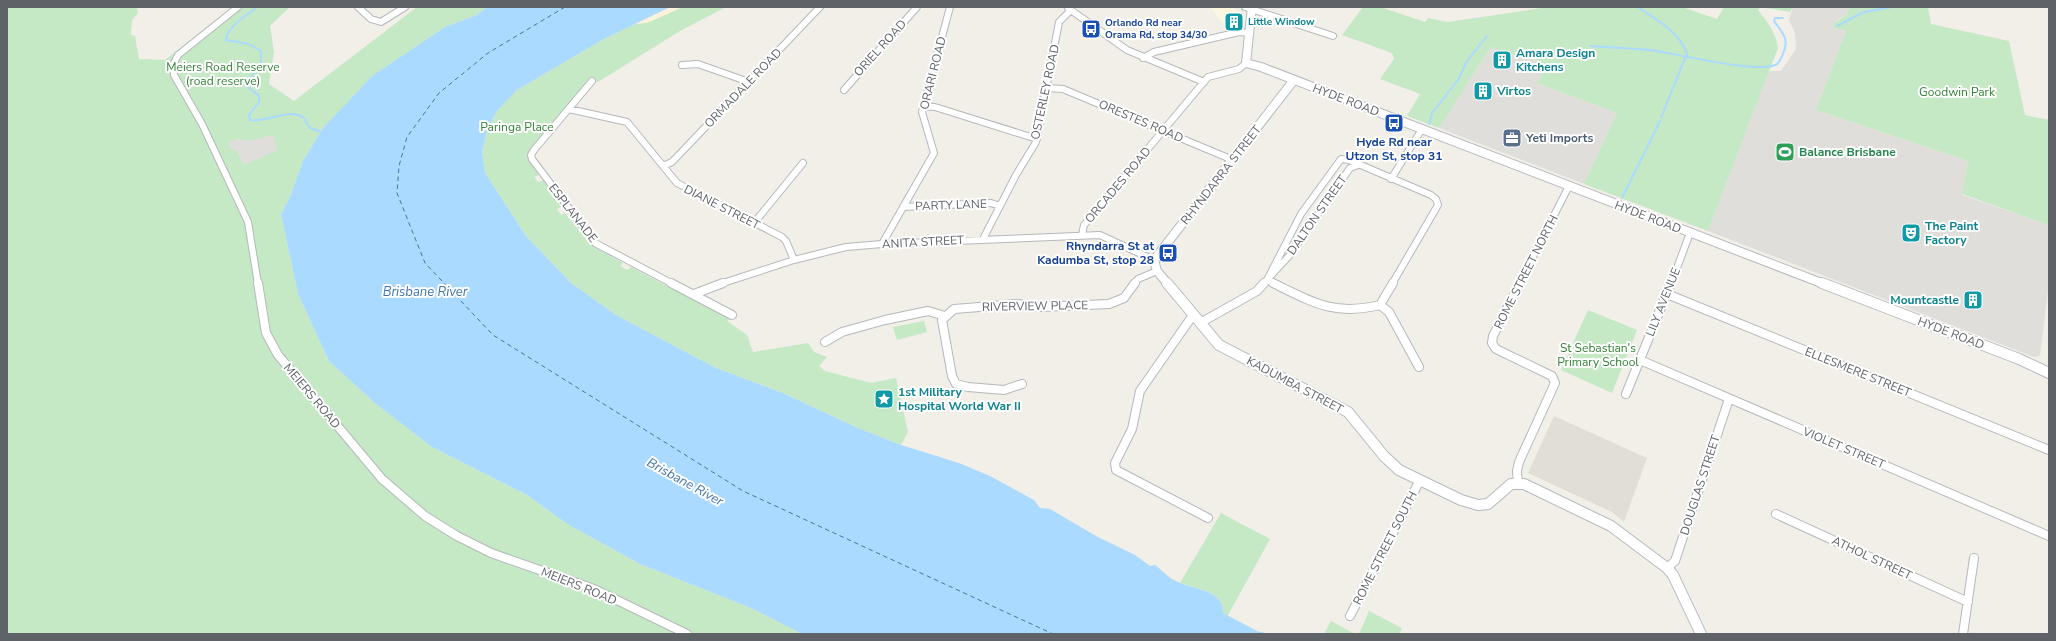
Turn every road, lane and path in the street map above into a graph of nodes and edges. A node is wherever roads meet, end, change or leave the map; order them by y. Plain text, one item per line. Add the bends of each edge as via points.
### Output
1 (238, 7) edge
2 (358, 7) edge
3 (405, 7) edge
4 (820, 7) edge
5 (917, 7) edge
6 (949, 8) edge
7 (1069, 8) edge
8 (1250, 8) edge
9 (1250, 33) junction
10 (1333, 36) dead end
11 (1143, 58) junction
12 (1246, 63) junction
13 (682, 65) dead end
14 (1294, 80) junction
15 (592, 81) dead end
16 (749, 82) junction
17 (1204, 82) junction
18 (1047, 88) junction
19 (844, 90) dead end
20 (923, 106) junction
21 (569, 109) junction
22 (1422, 129) junction
23 (1163, 130) junction
24 (1037, 139) junction
25 (1233, 160) junction
26 (803, 163) dead end
27 (663, 166) junction
28 (1358, 166) junction
29 (1391, 179) junction
30 (1569, 186) junction
31 (1000, 206) junction
32 (903, 207) junction
33 (754, 223) junction
34 (1690, 233) junction
35 (1082, 235) junction
36 (983, 239) junction
37 (882, 244) junction
38 (794, 260) junction
39 (1154, 260) junction
40 (1157, 271) junction
41 (1267, 280) junction
42 (694, 294) junction
43 (1667, 294) junction
44 (1380, 305) junction
45 (732, 315) dead end
46 (945, 316) junction
47 (1196, 319) junction
48 (824, 342) dead end
49 (1640, 360) junction
50 (1418, 367) dead end
51 (2049, 373) edge
52 (1022, 384) dead end
53 (1626, 394) dead end
54 (1729, 399) junction
55 (2049, 450) edge
56 (1420, 480) junction
57 (1518, 484) junction
58 (1776, 514) dead end
59 (1208, 518) dead end
60 (2049, 536) edge
61 (1974, 558) dead end
62 (1667, 568) junction
63 (1968, 602) junction
64 (1350, 616) dead end
65 (687, 634) edge
66 (1701, 634) edge
67 (1963, 634) edge

1 - 65 street, MEIERS ROAD via 178,55 172,69 202,124 248,222 266,333 278,355 382,479 397,495 436,525 510,561 582,584
2 - 3 street via 371,21 377,22 388,19
4 - 16 street, ORMADALE ROAD
5 - 19 street, ORIEL ROAD
6 - 20 street, ORARI ROAD
7 - 11 street via 1123,48
7 - 18 street, OSTERLEY ROAD via 1059,22
8 - 9 street
8 - 10 street
9 - 11 street via 1239,32 1154,52
9 - 12 street
11 - 17 street
12 - 14 street, HYDE ROAD
12 - 17 street via 1239,68 1212,75
13 - 16 street via 698,64
14 - 22 street, HYDE ROAD
14 - 25 street, RHYNDARRA STREET
15 - 21 street, ESPLANADE
16 - 27 street, ORMADALE ROAD via 672,162
17 - 23 street, ORCADES ROAD
18 - 23 street, ORESTES ROAD via 1063,89
18 - 24 street, OSTERLEY ROAD
20 - 24 street via 935,107
20 - 32 street, ORARI ROAD via 922,112 934,153
21 - 27 street, DIANE STREET via 627,122
21 - 42 street, ESPLANADE via 531,155 538,167 595,243
22 - 29 street
22 - 30 street, HYDE ROAD
23 - 25 street, ORESTES ROAD
23 - 35 street, ORCADES ROAD via 1084,225
24 - 31 street, OSTERLEY ROAD
25 - 39 street, RHYNDARRA STREET
26 - 33 street
27 - 33 street, DIANE STREET via 682,187
28 - 29 street
28 - 41 street, DALTON STREET via 1350,168 1290,256
28 - 41 street, DALTON STREET via 1349,160 1338,161 1301,214
29 - 44 street via 1431,195 1438,205
30 - 34 street, HYDE ROAD
30 - 57 street, ROME STREET NORTH via 1493,336 1492,343 1496,348 1552,376 1555,383 1519,462
31 - 32 street, PARTY LANE via 991,203
31 - 36 street, OSTERLEY ROAD
32 - 37 street, ORARI ROAD
33 - 38 street, DIANE STREET via 782,236
34 - 43 street, LILY AVENUE
34 - 51 street, HYDE ROAD via 2012,356
35 - 36 street, ANITA STREET
35 - 39 street, ANITA STREET via 1100,235
36 - 37 street, ANITA STREET
37 - 38 street, ANITA STREET via 846,247
38 - 42 street, ANITA STREET
39 - 40 street
40 - 46 street, RIVERVIEW PLACE via 1138,278 1124,298 1109,304 1041,307 1017,304 954,309
40 - 47 street, KADUMBA STREET
41 - 44 street via 1337,310 1357,311
41 - 47 street, DALTON STREET via 1253,294
42 - 45 street, ESPLANADE
43 - 49 street, LILY AVENUE
43 - 55 street, ELLESMERE STREET
44 - 50 street via 1389,312
46 - 48 street via 928,311 906,315 842,332
46 - 52 street via 942,320 952,376 956,384 1004,390
47 - 56 street, KADUMBA STREET via 1220,345 1348,412 1393,466
47 - 59 street via 1140,391 1132,429 1114,463 1116,470
49 - 53 street, LILY AVENUE
49 - 54 street, VIOLET STREET
54 - 60 street, VIOLET STREET
54 - 62 street, DOUGLAS STREET via 1675,561
56 - 57 street, KADUMBA STREET via 1461,500 1478,505 1488,504 1506,488
56 - 64 street, ROME STREET SOUTH
57 - 62 street via 1533,486 1602,520
58 - 63 street, ATHOL STREET
61 - 63 street
62 - 66 street via 1673,575
63 - 67 street

